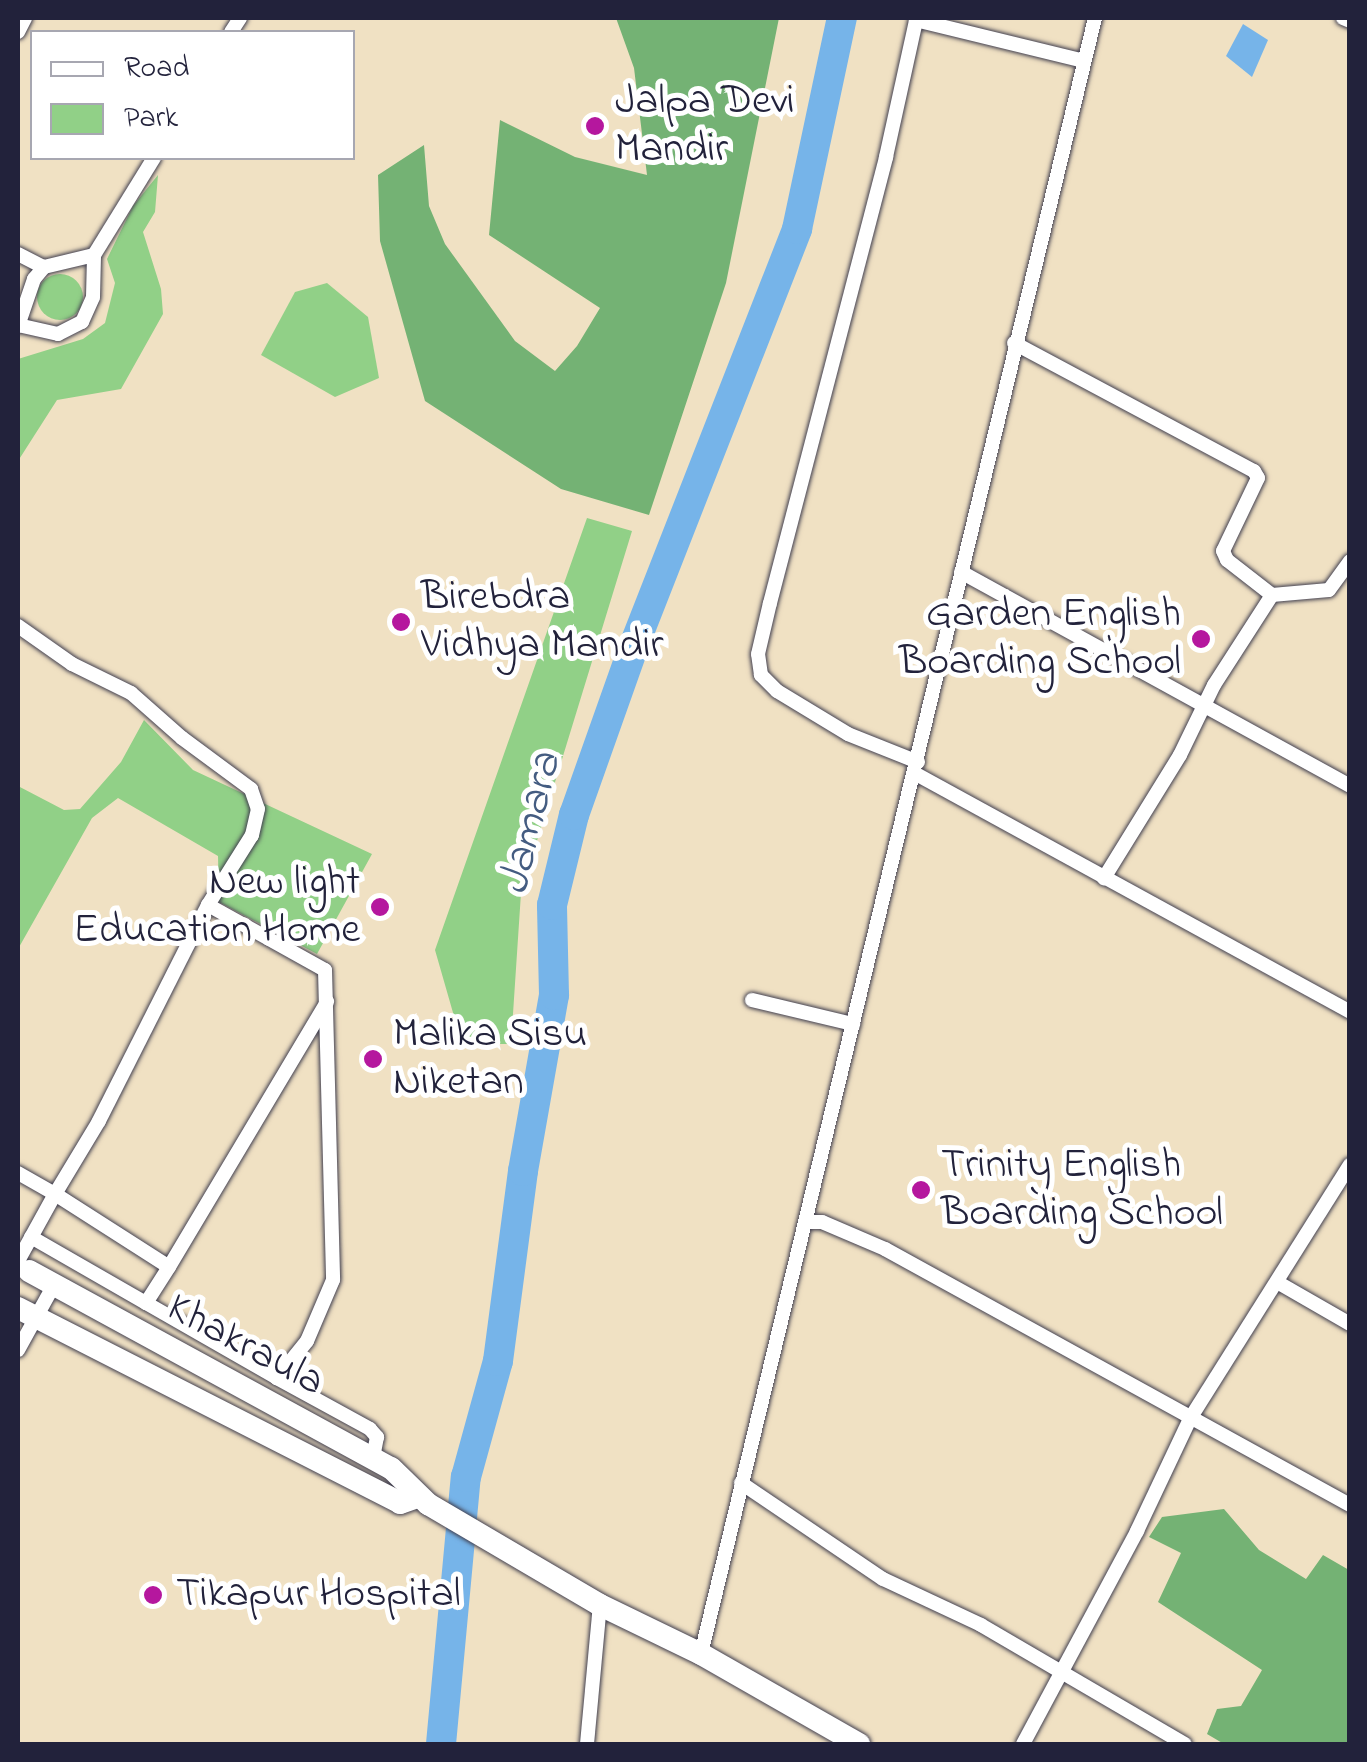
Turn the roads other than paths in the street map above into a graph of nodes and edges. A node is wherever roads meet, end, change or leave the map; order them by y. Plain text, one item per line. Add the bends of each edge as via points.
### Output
1 (25, 18) edge
2 (1095, 18) edge
3 (1343, 18) edge
4 (1350, 21) edge
5 (18, 32) edge
6 (1084, 61) junction
7 (153, 160) edge
8 (18, 254) edge
9 (94, 255) junction
10 (44, 267) junction
11 (18, 325) edge
12 (1014, 342) junction
13 (1350, 561) edge
14 (961, 572) junction
15 (1272, 595) junction
16 (18, 626) edge
17 (1203, 704) junction
18 (917, 768) junction
19 (1350, 786) edge
20 (1104, 878) junction
21 (208, 905) junction
22 (752, 1000) dead end
23 (327, 1002) junction
24 (1350, 1012) edge
25 (853, 1024) junction
26 (1350, 1165) edge
27 (18, 1173) edge
28 (55, 1194) junction
29 (808, 1222) junction
30 (31, 1237) junction
31 (21, 1264) edge
32 (169, 1266) junction
33 (1277, 1282) junction
34 (55, 1284) junction
35 (146, 1303) junction
36 (23, 1309) edge
37 (1350, 1324) edge
38 (18, 1350) edge
39 (277, 1378) junction
40 (1191, 1417) junction
41 (373, 1458) junction
42 (741, 1482) junction
43 (422, 1501) junction
44 (1350, 1506) edge
45 (600, 1605) junction
46 (701, 1654) junction
47 (1063, 1674) junction
48 (587, 1744) edge
49 (860, 1744) edge
50 (1024, 1744) edge
51 (1184, 1744) edge

1 - 5 street
2 - 6 street
3 - 4 street
6 - 12 street
6 - 18 street via 916,20 770,603 760,675 848,734
7 - 9 street
8 - 10 street
9 - 10 street
9 - 11 street via 93,297 82,322 58,334
10 - 11 street
12 - 14 street
12 - 15 street via 1254,471 1258,478 1223,551
13 - 15 street via 1330,590
14 - 17 street
14 - 18 street
15 - 17 street
16 - 21 street via 130,693 251,789 258,809 252,834
17 - 19 street
17 - 20 street via 1180,755
18 - 20 street
18 - 25 street
20 - 24 street
21 - 23 street via 325,970
21 - 28 street
22 - 25 street
23 - 32 street
23 - 39 street via 333,1280 307,1341
25 - 29 street
26 - 33 street
27 - 28 street
28 - 30 street
28 - 32 street
29 - 40 street via 885,1249
29 - 42 street
30 - 31 street
30 - 35 street
31 - 34 main road, Khakraula
31 - 36 main road via 29,1292
32 - 35 street
33 - 37 street
33 - 40 street
34 - 36 street
34 - 41 main road, Khakraula
35 - 39 street
36 - 38 street
36 - 43 main road, Khakraula via 400,1502
39 - 41 street via 370,1429 377,1437
40 - 44 street
40 - 47 street
41 - 43 main road, Khakraula
42 - 46 street
42 - 47 street via 884,1579
43 - 45 main road
45 - 46 main road
45 - 48 street
46 - 49 main road
47 - 50 street
47 - 51 street

